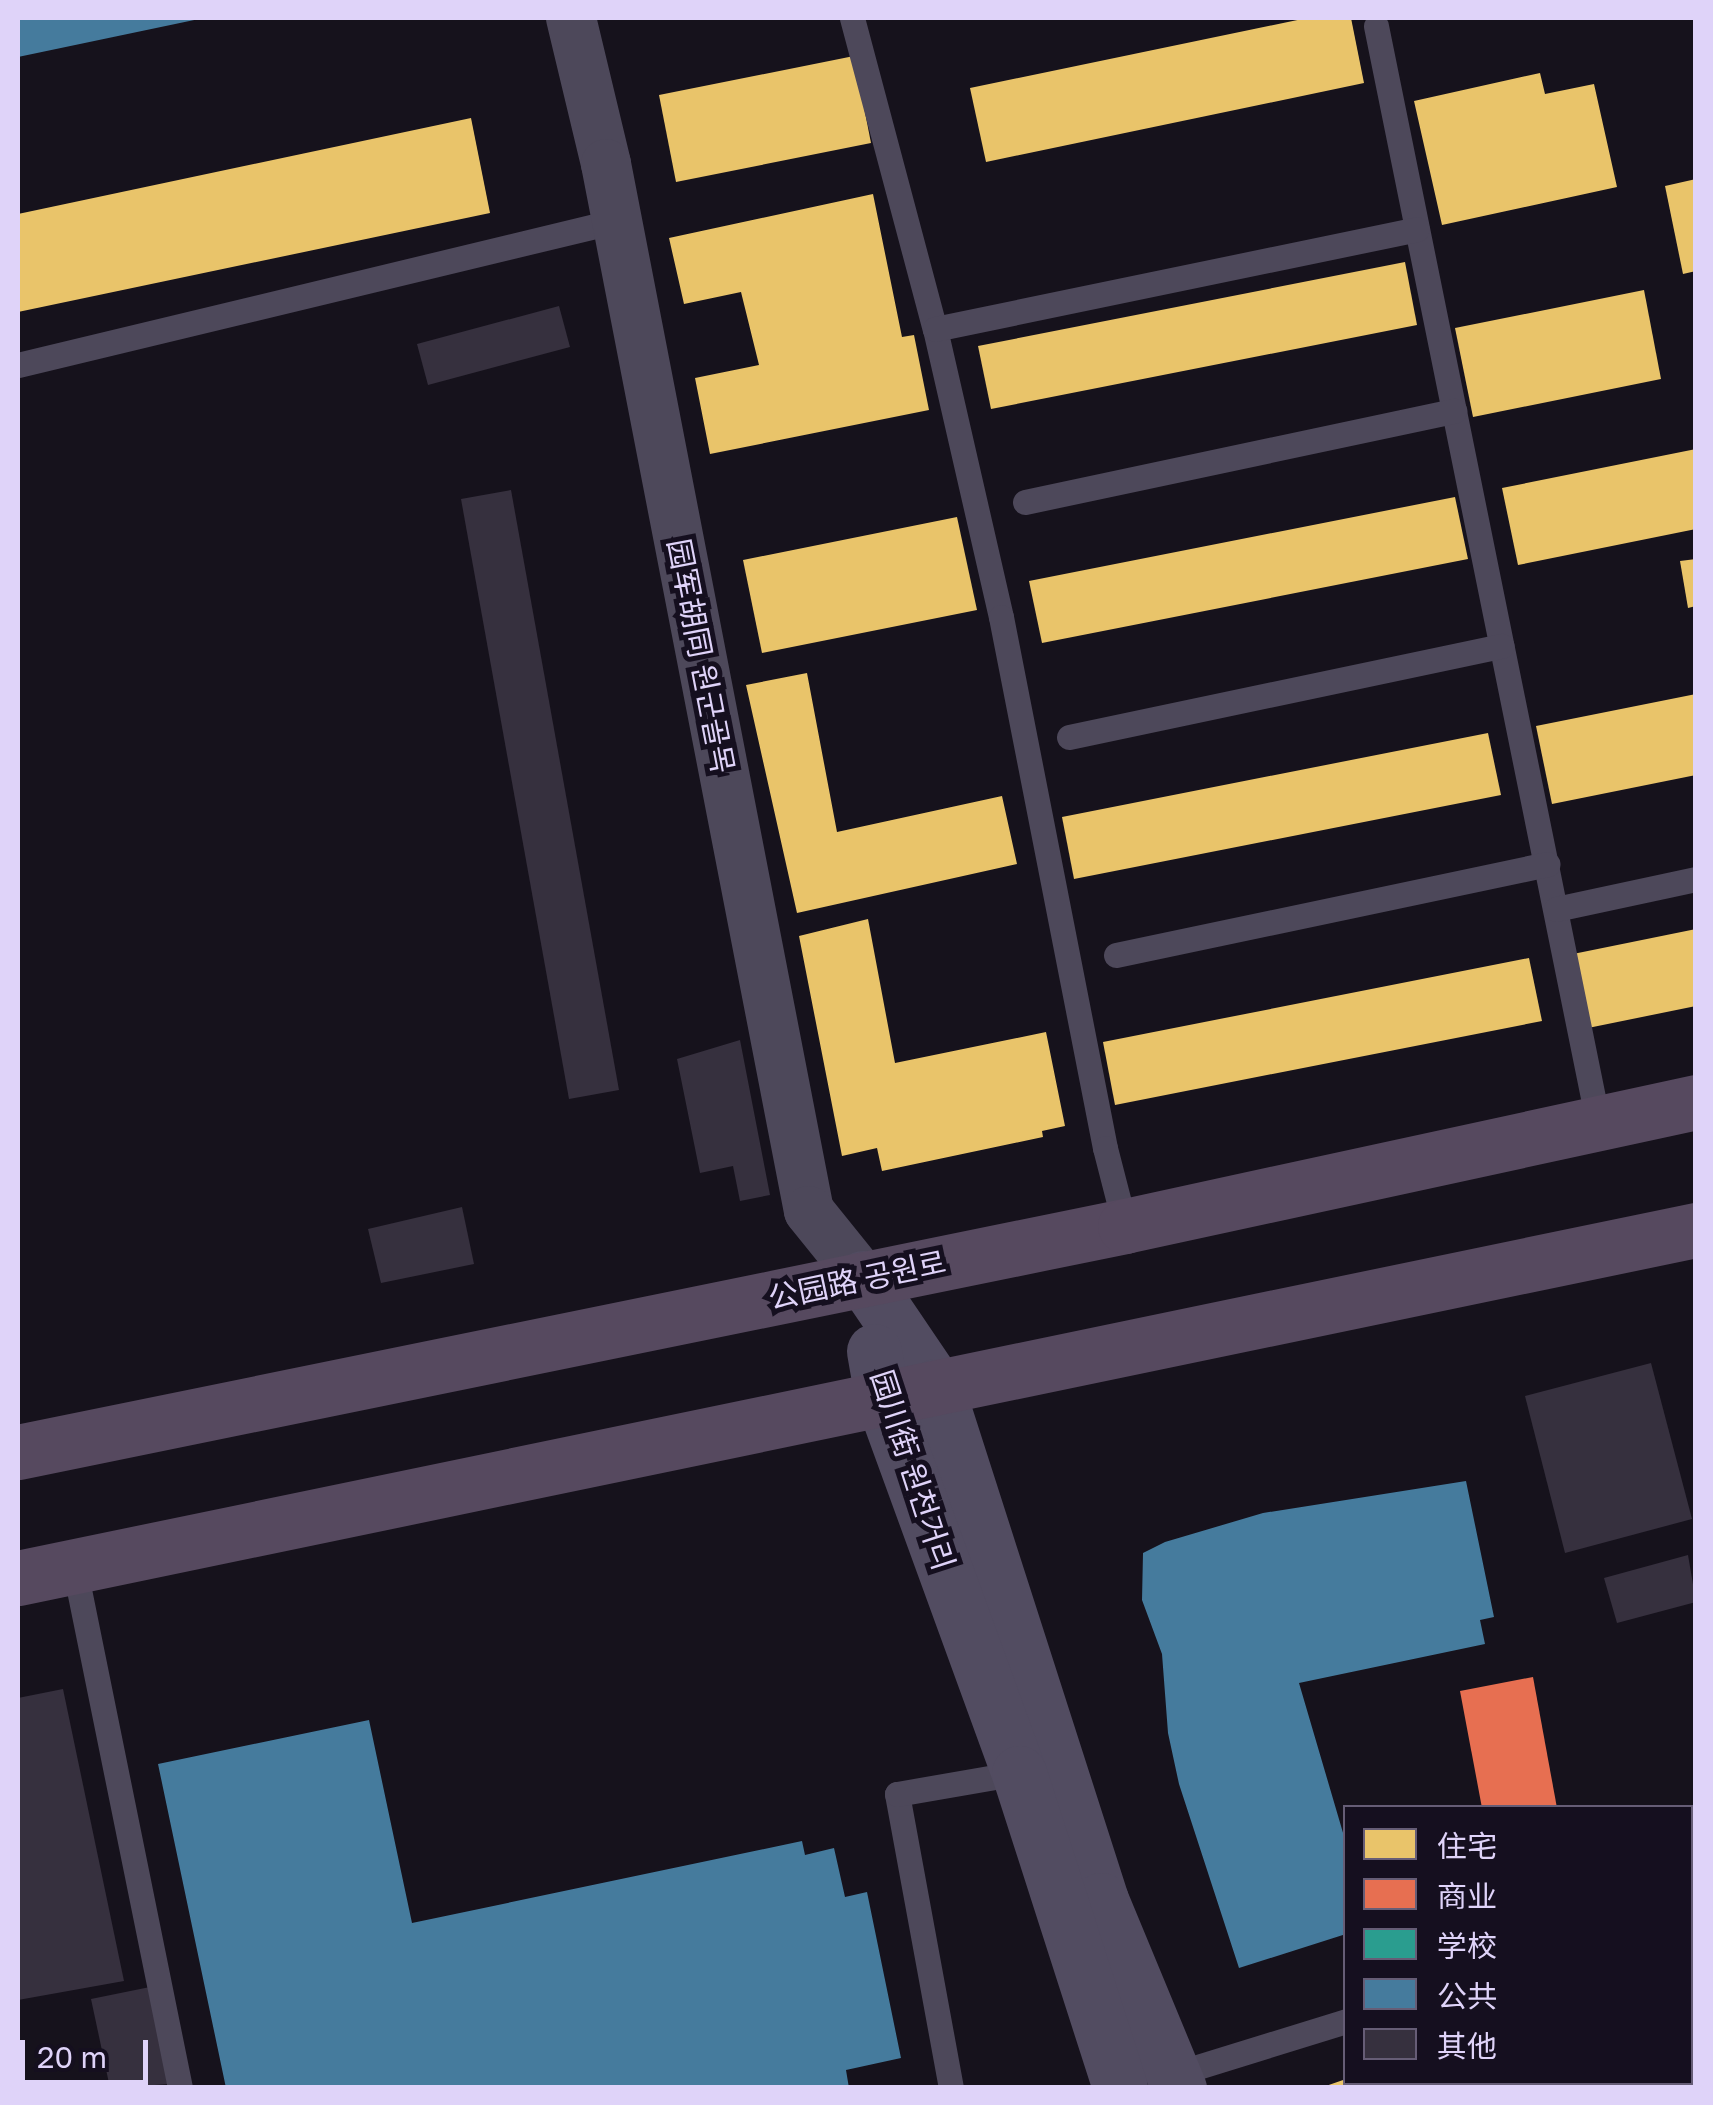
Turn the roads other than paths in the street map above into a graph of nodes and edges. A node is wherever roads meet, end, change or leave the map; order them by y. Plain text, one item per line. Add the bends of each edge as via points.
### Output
1 (571, 18) edge
2 (852, 18) edge
3 (1376, 26) dead end
4 (616, 221) junction
5 (1417, 229) junction
6 (935, 329) junction
7 (18, 365) edge
8 (1454, 410) junction
9 (1025, 502) dead end
10 (1502, 646) junction
11 (1069, 737) dead end
12 (1547, 864) junction
13 (1696, 879) edge
14 (1556, 909) junction
15 (1116, 956) dead end
16 (1696, 1102) edge
17 (1598, 1122) junction
18 (1125, 1226) junction
19 (1696, 1230) edge
20 (863, 1278) junction
21 (936, 1386) junction
22 (882, 1397) junction
23 (18, 1452) edge
24 (74, 1565) junction
25 (18, 1578) edge
26 (1020, 1773) junction
27 (1343, 2022) edge
28 (1177, 2081) edge
29 (180, 2088) edge
30 (951, 2088) edge
31 (1120, 2088) edge

1 - 4 street, 园军胡同 원군골목
2 - 6 lane
3 - 5 lane
4 - 7 lane
4 - 20 street, 园军胡同 원군골목 via 809,1210
5 - 6 lane
5 - 8 lane
6 - 18 lane
8 - 9 lane
8 - 10 lane
10 - 11 lane
10 - 12 lane
12 - 14 lane
12 - 15 lane
13 - 14 lane
14 - 17 lane
16 - 17 main road, 公园路 공원로
17 - 18 main road, 公园路 공원로
18 - 20 main road, 公园路 공원로
19 - 21 main road
20 - 21 street, 园川街 원천거리
20 - 22 street, 园川街 원천거리
20 - 23 main road, 公园路 공원로
21 - 22 main road
21 - 28 street, 园川街 원천거리 via 1100,1900
22 - 24 main road
22 - 26 street, 园川街 원천거리
24 - 25 main road
24 - 29 lane
26 - 30 lane via 897,1794
26 - 31 street, 园川街 원천거리
27 - 28 lane

